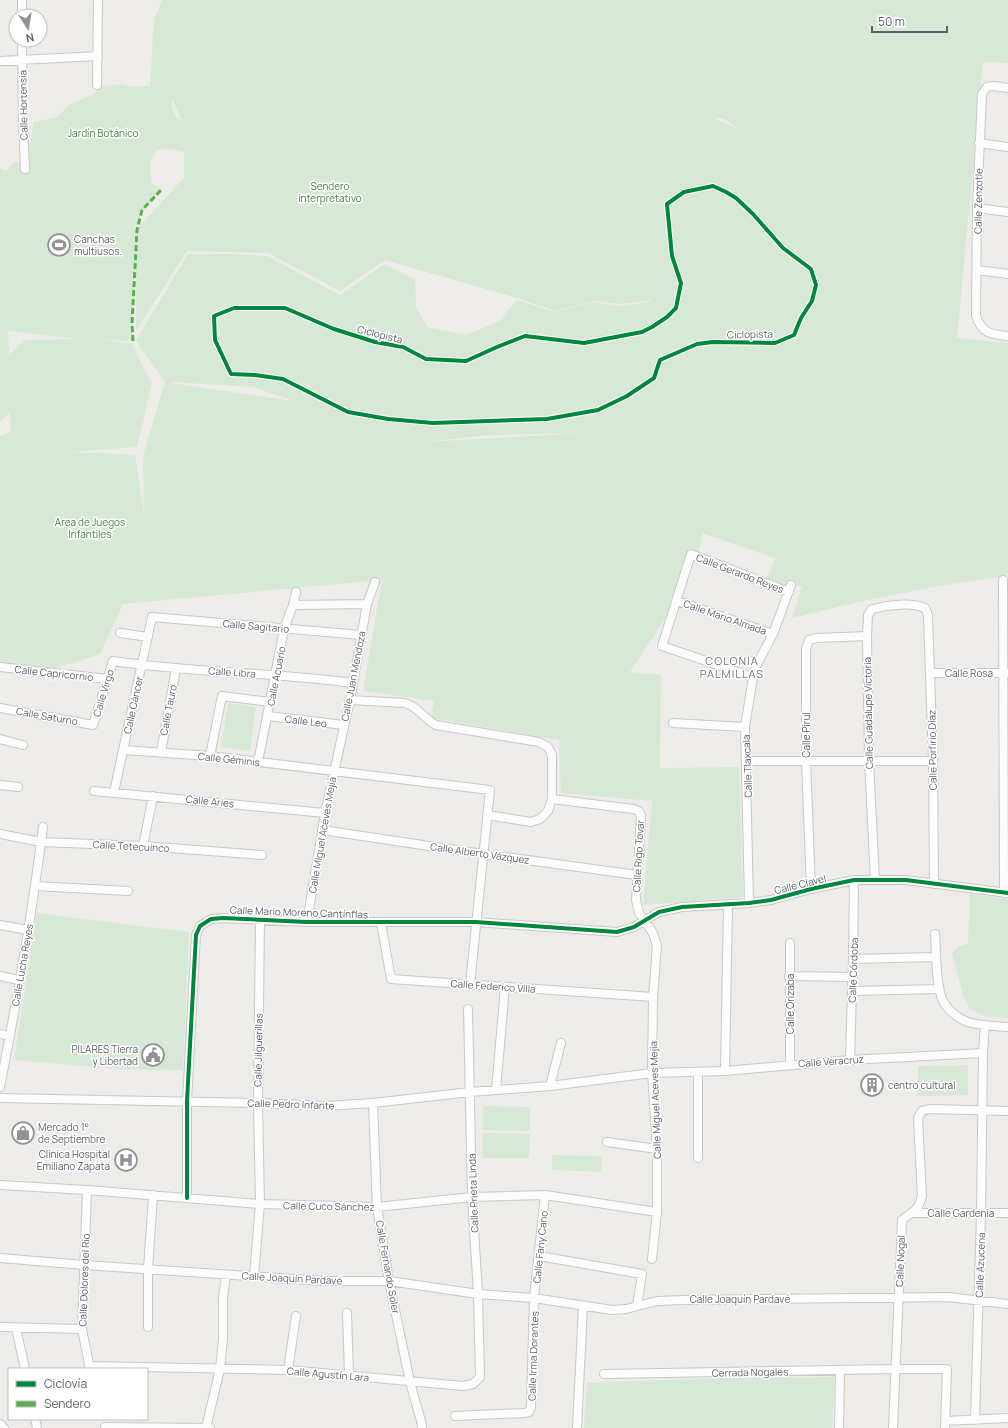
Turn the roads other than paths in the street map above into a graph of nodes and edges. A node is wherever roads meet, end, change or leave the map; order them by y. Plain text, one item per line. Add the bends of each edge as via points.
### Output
1 (98, 0) edge
2 (22, 48) edge
3 (98, 56) junction
4 (22, 60) junction
5 (0, 61) edge
6 (97, 85) dead end
7 (1008, 88) edge
8 (979, 143) junction
9 (1008, 147) edge
10 (25, 169) dead end
11 (977, 208) junction
12 (1008, 212) edge
13 (977, 270) junction
14 (1008, 274) edge
15 (1008, 336) edge
16 (1003, 580) dead end
17 (375, 582) dead end
18 (790, 589) joint
19 (296, 592) dead end
20 (676, 601) junction
21 (367, 604) junction
22 (293, 605) junction
23 (928, 615) joint
24 (152, 617) joint
25 (284, 629) junction
26 (120, 633) dead end
27 (773, 634) junction
28 (361, 635) junction
29 (867, 636) junction
30 (148, 637) junction
31 (113, 661) joint
32 (141, 665) junction
33 (0, 667) edge
34 (176, 669) junction
35 (930, 673) junction
36 (1005, 673) edge
37 (276, 675) junction
38 (753, 677) junction
39 (108, 679) junction
40 (352, 683) junction
41 (350, 700) junction
42 (271, 702) junction
43 (0, 708) edge
44 (268, 716) junction
45 (673, 723) dead end
46 (93, 725) joint
47 (344, 725) junction
48 (745, 727) junction
49 (0, 739) edge
50 (23, 745) dead end
51 (123, 750) junction
52 (160, 752) junction
53 (210, 756) junction
54 (747, 761) junction
55 (806, 761) junction
56 (869, 761) junction
57 (933, 761) junction
58 (258, 762) junction
59 (334, 771) junction
60 (0, 784) edge
61 (18, 787) dead end
62 (94, 791) dead end
63 (114, 792) junction
64 (153, 796) junction
65 (552, 799) junction
66 (325, 813) junction
67 (487, 815) junction
68 (43, 827) dead end
69 (322, 830) junction
70 (0, 834) edge
71 (41, 842) junction
72 (143, 846) junction
73 (483, 854) junction
74 (262, 855) dead end
75 (637, 875) junction
76 (854, 880) junction
77 (875, 880) junction
78 (934, 884) junction
79 (35, 886) junction
80 (812, 888) junction
81 (128, 891) dead end
82 (1006, 893) edge
83 (749, 903) junction
84 (728, 904) junction
85 (260, 919) junction
86 (645, 920) junction
87 (306, 922) junction
88 (381, 922) junction
89 (476, 922) junction
90 (0, 925) edge
91 (28, 930) junction
92 (935, 934) dead end
93 (790, 943) dead end
94 (936, 957) junction
95 (853, 959) junction
96 (0, 976) edge
97 (789, 976) junction
98 (852, 977) junction
99 (19, 980) junction
100 (470, 984) junction
101 (505, 987) junction
102 (939, 989) junction
103 (852, 991) junction
104 (653, 997) junction
105 (468, 1010) dead end
106 (985, 1025) junction
107 (1008, 1027) edge
108 (0, 1034) edge
109 (10, 1036) junction
110 (561, 1043) dead end
111 (983, 1053) junction
112 (850, 1060) junction
113 (790, 1065) junction
114 (725, 1071) junction
115 (652, 1073) junction
116 (698, 1073) junction
117 (0, 1086) edge
118 (550, 1086) junction
119 (496, 1090) junction
120 (470, 1092) junction
121 (0, 1098) edge
122 (188, 1101) junction
123 (258, 1103) junction
124 (373, 1103) junction
125 (982, 1110) junction
126 (1008, 1111) edge
127 (607, 1142) dead end
128 (657, 1149) junction
129 (698, 1158) dead end
130 (0, 1185) edge
131 (87, 1190) junction
132 (153, 1195) junction
133 (545, 1195) junction
134 (472, 1197) junction
135 (187, 1198) junction
136 (260, 1204) junction
137 (377, 1207) junction
138 (657, 1212) junction
139 (914, 1213) junction
140 (981, 1213) junction
141 (1008, 1213) edge
142 (539, 1256) junction
143 (0, 1258) edge
144 (652, 1259) dead end
145 (84, 1265) junction
146 (148, 1269) junction
147 (226, 1275) junction
148 (254, 1276) junction
149 (389, 1281) junction
150 (478, 1294) junction
151 (534, 1298) junction
152 (899, 1298) junction
153 (979, 1301) junction
154 (1008, 1304) edge
155 (583, 1306) junction
156 (637, 1306) junction
157 (347, 1313) dead end
158 (296, 1316) dead end
159 (0, 1327) edge
160 (148, 1327) dead end
161 (16, 1328) junction
162 (82, 1329) junction
163 (90, 1367) edge
164 (25, 1368) edge
165 (220, 1369) junction
166 (895, 1369) junction
167 (288, 1370) junction
168 (840, 1371) junction
169 (604, 1374) dead end
170 (349, 1375) junction
171 (410, 1382) junction
172 (455, 1416) dead end
173 (1008, 1418) edge
174 (975, 1420) junction
175 (0, 1424) edge
176 (104, 1425) edge
177 (945, 1425) edge
178 (4, 1428) edge
179 (206, 1428) edge
180 (211, 1428) edge
181 (422, 1428) edge
182 (577, 1428) edge
183 (839, 1428) edge
184 (893, 1428) edge

1 - 3 street
2 - 4 street, Calle Hortensia
3 - 4 street
3 - 6 street
4 - 5 street
4 - 10 street, Calle Hortensia
7 - 8 street, Calle Zenzotle via 987,87 982,94
8 - 9 street
8 - 11 street, Calle Zenzotle
11 - 12 street
11 - 13 street, Calle Zenzotle
13 - 14 street
13 - 15 street, Calle Zenzotle via 976,316 979,324 992,334
16 - 36 street
17 - 21 street, Calle Juan Mendoza
18 - 20 street, Calle Gerardo Reyes via 691,554
18 - 27 street, Calle Tlaxcala
19 - 22 street, Calle Acuario
20 - 27 street, Calle Mario Almada
20 - 38 street via 662,646
21 - 22 street
21 - 28 street, Calle Juan Mendoza
22 - 25 street, Calle Acuario
23 - 29 street, Calle Guadalupe Victoria via 925,608 916,605 872,609 868,615
23 - 35 street, Calle Porfirio Díaz
24 - 25 street, Calle Sagitario
24 - 30 street, Calle Cáncer
25 - 28 street, Calle Sagitario
25 - 37 street, Calle Acuario
26 - 30 street
27 - 38 street, Calle Tlaxcala
28 - 40 street, Calle Juan Mendoza
29 - 55 street, Calle Pirul via 808,640
29 - 56 street, Calle Guadalupe Victoria
30 - 32 street, Calle Cáncer
31 - 32 street, Calle Libra
31 - 39 street, Calle Virgo
32 - 34 street, Calle Libra
32 - 51 street, Calle Cáncer
33 - 39 street, Calle Capricornio
34 - 37 street, Calle Libra
34 - 52 street, Calle Tauro
35 - 36 street, Calle Rosa
35 - 57 street, Calle Porfirio Díaz
36 - 82 street
37 - 40 street, Calle Libra
37 - 42 street, Calle Acuario
38 - 48 street, Calle Tlaxcala
39 - 46 street, Calle Virgo
40 - 41 street, Calle Juan Mendoza
41 - 47 street, Calle Juan Mendoza
41 - 65 street via 405,703 414,705 436,725 539,742 548,747 552,755
42 - 44 street, Calle Acuario
42 - 53 street via 222,696
43 - 46 street, Calle Saturno
44 - 47 street, Calle Leo
44 - 58 street, Calle Acuario
45 - 48 street
47 - 59 street, Calle Juan Mendoza
48 - 54 street, Calle Tlaxcala
49 - 50 street
51 - 52 street, Calle Géminis
51 - 63 street, Calle Cáncer
52 - 53 street, Calle Géminis
53 - 58 street, Calle Géminis
54 - 55 street
54 - 83 street, Calle Tlaxcala
55 - 56 street
55 - 80 street, Calle Pirul
56 - 57 street
56 - 77 street, Calle Guadalupe Victoria
57 - 78 street, Calle Porfirio Díaz
58 - 59 street, Calle Géminis
59 - 66 street, Calle Miguel Aceves Mejía
59 - 67 street via 490,790
60 - 61 street
62 - 63 street, Calle Aries
63 - 64 street, Calle Aries
64 - 66 street, Calle Aries
64 - 72 street
65 - 67 street via 548,811 540,819 531,822
65 - 75 street, Calle Rigo Tovar via 639,811 641,816
66 - 69 street, Calle Miguel Aceves Mejía
67 - 73 street
68 - 71 street, Calle Lucha Reyes
69 - 73 street, Calle Alberto Vázquez
69 - 87 street, Calle Miguel Aceves Mejía
70 - 71 street, Calle Tetecuinco
71 - 72 street, Calle Tetecuinco
71 - 79 street, Calle Lucha Reyes
72 - 74 street, Calle Tetecuinco
73 - 75 street, Calle Alberto Vázquez
73 - 89 street
75 - 86 street, Calle Rigo Tovar via 636,900 639,913
76 - 77 street, Calle Clavel
76 - 80 street, Calle Clavel
76 - 95 street, Calle Córdoba
77 - 78 street, Calle Clavel via 906,880
78 - 82 street, Calle Clavel
79 - 81 street
79 - 91 street, Calle Lucha Reyes
80 - 83 street, Calle Clavel via 771,900
83 - 84 street, Calle Clavel
84 - 86 street, Calle Clavel via 682,907 659,912
84 - 114 street
85 - 87 street, Calle Mario Moreno Cantínflas
85 - 122 street, Calle Mario Moreno Cantínflas via 211,919 200,926 196,935
85 - 123 street, Calle Jilguerillas
86 - 89 street, Calle Mario Moreno Cantínflas via 634,927 617,932
86 - 104 street, Calle Miguel Aceves Mejía via 657,946
87 - 88 street, Calle Mario Moreno Cantínflas
88 - 89 street, Calle Mario Moreno Cantínflas
88 - 100 street, Calle Federico Villa via 391,979
89 - 100 street
90 - 91 street
91 - 99 street, Calle Lucha Reyes
92 - 94 street
93 - 97 street, Calle Orizaba
94 - 95 street
94 - 102 street
95 - 98 street, Calle Córdoba
96 - 99 street
97 - 98 street
97 - 113 street, Calle Orizaba
98 - 103 street, Calle Córdoba
99 - 109 street, Calle Lucha Reyes
100 - 101 street, Calle Federico Villa
101 - 104 street, Calle Federico Villa
101 - 119 street
102 - 103 street
102 - 106 street via 943,1001 958,1018
103 - 112 street, Calle Córdoba
104 - 115 street, Calle Miguel Aceves Mejía
105 - 120 street, Calle Prieta Linda
106 - 107 street
106 - 111 street
108 - 109 street
109 - 117 street, Calle Lucha Reyes
110 - 118 street
111 - 112 street, Calle Veracruz
111 - 125 street, Calle Azucena
112 - 113 street, Calle Veracruz
113 - 114 street, Calle Veracruz
114 - 116 street, Calle Veracruz
115 - 116 street, Calle Veracruz
115 - 118 street, Calle Pedro Infante
115 - 128 street, Calle Miguel Aceves Mejía
116 - 129 street
118 - 119 street, Calle Pedro Infante
119 - 120 street, Calle Pedro Infante
120 - 124 street, Calle Pedro Infante
120 - 134 street, Calle Prieta Linda
121 - 122 street, Calle Pedro Infante
122 - 123 street, Calle Pedro Infante
122 - 135 street, Calle Mario Moreno Cantínflas
123 - 124 street, Calle Pedro Infante via 326,1106
123 - 136 street, Calle Jilguerillas
124 - 137 street, Calle Fernando Soler
125 - 126 street
125 - 139 street, Calle Nogal via 922,1111 918,1118 922,1196
125 - 140 street, Calle Azucena
127 - 128 street
128 - 138 street, Calle Miguel Aceves Mejía
130 - 131 street, Calle Cuco Sánchez
131 - 132 street, Calle Cuco Sánchez
131 - 145 street, Calle Dolores del Río
132 - 135 street, Calle Cuco Sánchez
132 - 146 street
133 - 134 street, Calle Cuco Sánchez
133 - 138 street, Calle Cuco Sánchez
133 - 142 street, Calle Fany Cano
134 - 137 street, Calle Cuco Sánchez
134 - 150 street, Calle Prieta Linda
135 - 136 street, Calle Cuco Sánchez
136 - 137 street, Calle Cuco Sánchez
136 - 148 street, Calle Jilguerillas
137 - 149 street, Calle Fernando Soler
138 - 144 street, Calle Miguel Aceves Mejía
139 - 140 street, Calle Gardenia
139 - 152 street, Calle Nogal via 902,1220
140 - 141 street, Calle Gardenia
140 - 153 street, Calle Azucena
142 - 151 street, Calle Fany Cano
142 - 156 street via 642,1274
143 - 145 street, Calle Joaquín Pardavé
145 - 146 street, Calle Joaquín Pardavé
145 - 162 street, Calle Dolores del Río
146 - 147 street, Calle Joaquín Pardavé
146 - 160 street
147 - 148 street, Calle Joaquín Pardavé
147 - 165 street
148 - 149 street, Calle Joaquín Pardavé via 323,1281
149 - 150 street, Calle Joaquín Pardavé
149 - 171 street, Calle Fernando Soler
150 - 151 street, Calle Joaquín Pardavé
150 - 171 street, Calle Agustín Lara via 480,1377 473,1384 463,1386
151 - 155 street, Calle Joaquín Pardavé
151 - 172 street, Calle Irma Dorantes via 529,1412
152 - 153 street, Calle Joaquín Pardavé via 948,1297
152 - 156 street, Calle Joaquín Pardavé via 684,1300 656,1301
152 - 166 street, Calle Nogal
153 - 154 street, Calle Joaquín Pardavé
153 - 174 street, Calle Azucena
155 - 156 street, Calle Joaquín Pardavé via 612,1310
155 - 182 street
157 - 170 street
158 - 167 street
159 - 161 street
161 - 162 street
161 - 164 street
162 - 163 street, Calle Dolores del Río
163 - 165 street, Calle Agustín Lara
165 - 167 street, Calle Agustín Lara
165 - 179 street
166 - 168 street, Cerrada Nogales
166 - 177 street, Cerrada Nogales via 947,1369
166 - 184 street, Calle Nogal
167 - 170 street, Calle Agustín Lara
168 - 169 street, Cerrada Nogales
168 - 183 street
170 - 171 street, Calle Agustín Lara
171 - 181 street, Calle Fernando Soler
173 - 174 street
174 - 177 street
175 - 178 street
176 - 179 street
179 - 180 street

